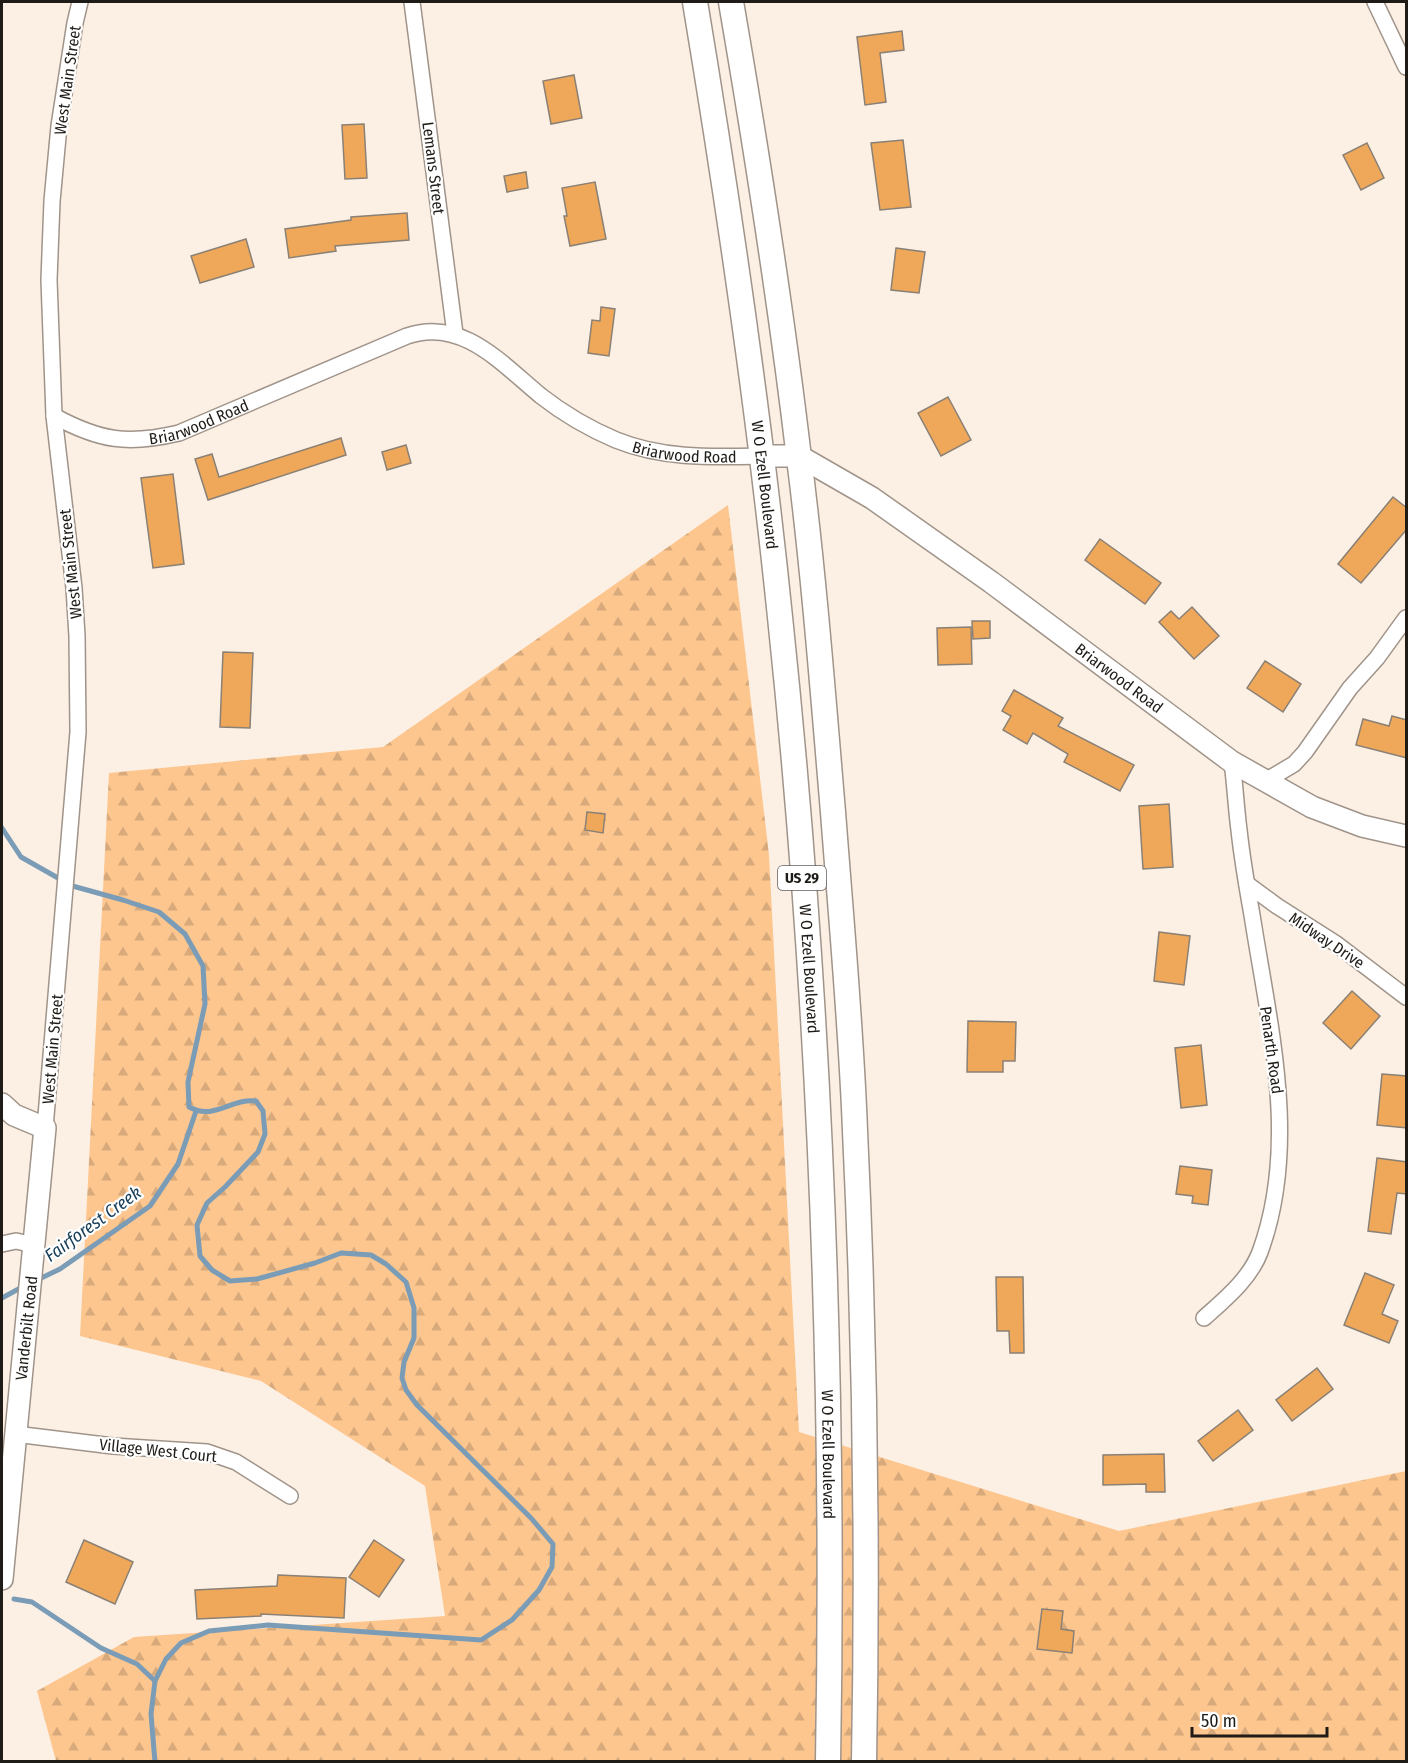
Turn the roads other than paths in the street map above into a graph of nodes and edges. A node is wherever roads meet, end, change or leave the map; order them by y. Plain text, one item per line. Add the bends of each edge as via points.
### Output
1 (80, 2) edge
2 (412, 2) edge
3 (695, 2) edge
4 (731, 2) edge
5 (1375, 2) edge
6 (1405, 60) edge
7 (455, 334) junction
8 (54, 416) junction
9 (761, 456) junction
10 (799, 456) junction
11 (1407, 618) edge
12 (1232, 762) junction
13 (1267, 780) junction
14 (831, 794) junction
15 (797, 803) junction
16 (1407, 836) edge
17 (1247, 884) junction
18 (1407, 997) edge
19 (2, 1104) edge
20 (45, 1128) junction
21 (2, 1244) edge
22 (34, 1247) junction
23 (1204, 1318) dead end
24 (15, 1434) junction
25 (290, 1496) dead end
26 (865, 1530) junction
27 (829, 1531) junction
28 (2, 1579) edge
29 (828, 1761) edge
30 (864, 1761) edge

1 - 8 street, West Main Street via 59,126 52,201 49,280
2 - 7 street, Lemans Street
3 - 9 main road, W O Ezell Boulevard / US 29 via 724,173
4 - 10 main road, US 29 via 759,168
5 - 6 street
7 - 8 street, Briarwood Road via 431,330 413,334 188,430 153,440 100,437
7 - 9 street, Briarwood Road via 505,364 565,413 617,440 642,449 696,457
8 - 20 street, West Main Street via 74,588 78,732
9 - 10 street, Briarwood Road
9 - 15 main road, W O Ezell Boulevard / US 29
10 - 12 street, Briarwood Road via 872,498 991,582
10 - 14 main road, US 29
11 - 13 street via 1305,752 1294,764
12 - 13 street, Briarwood Road
12 - 17 street, Penarth Road
13 - 16 street, Briarwood Road via 1312,807 1362,826
14 - 15 main road
14 - 26 main road, US 29 via 855,1130
15 - 27 main road, W O Ezell Boulevard / US 29 via 821,1173
17 - 18 street, Midway Drive
17 - 23 street, Penarth Road via 1276,1070 1278,1172 1259,1254 1248,1274
19 - 20 street via 14,1115
20 - 22 street, Vanderbilt Road
21 - 22 street via 15,1241
22 - 24 street, Vanderbilt Road
24 - 25 street, Village West Court via 207,1452 236,1462
24 - 28 street, Vanderbilt Road
26 - 27 main road
26 - 30 main road, US 29
27 - 29 main road, W O Ezell Boulevard / US 29

